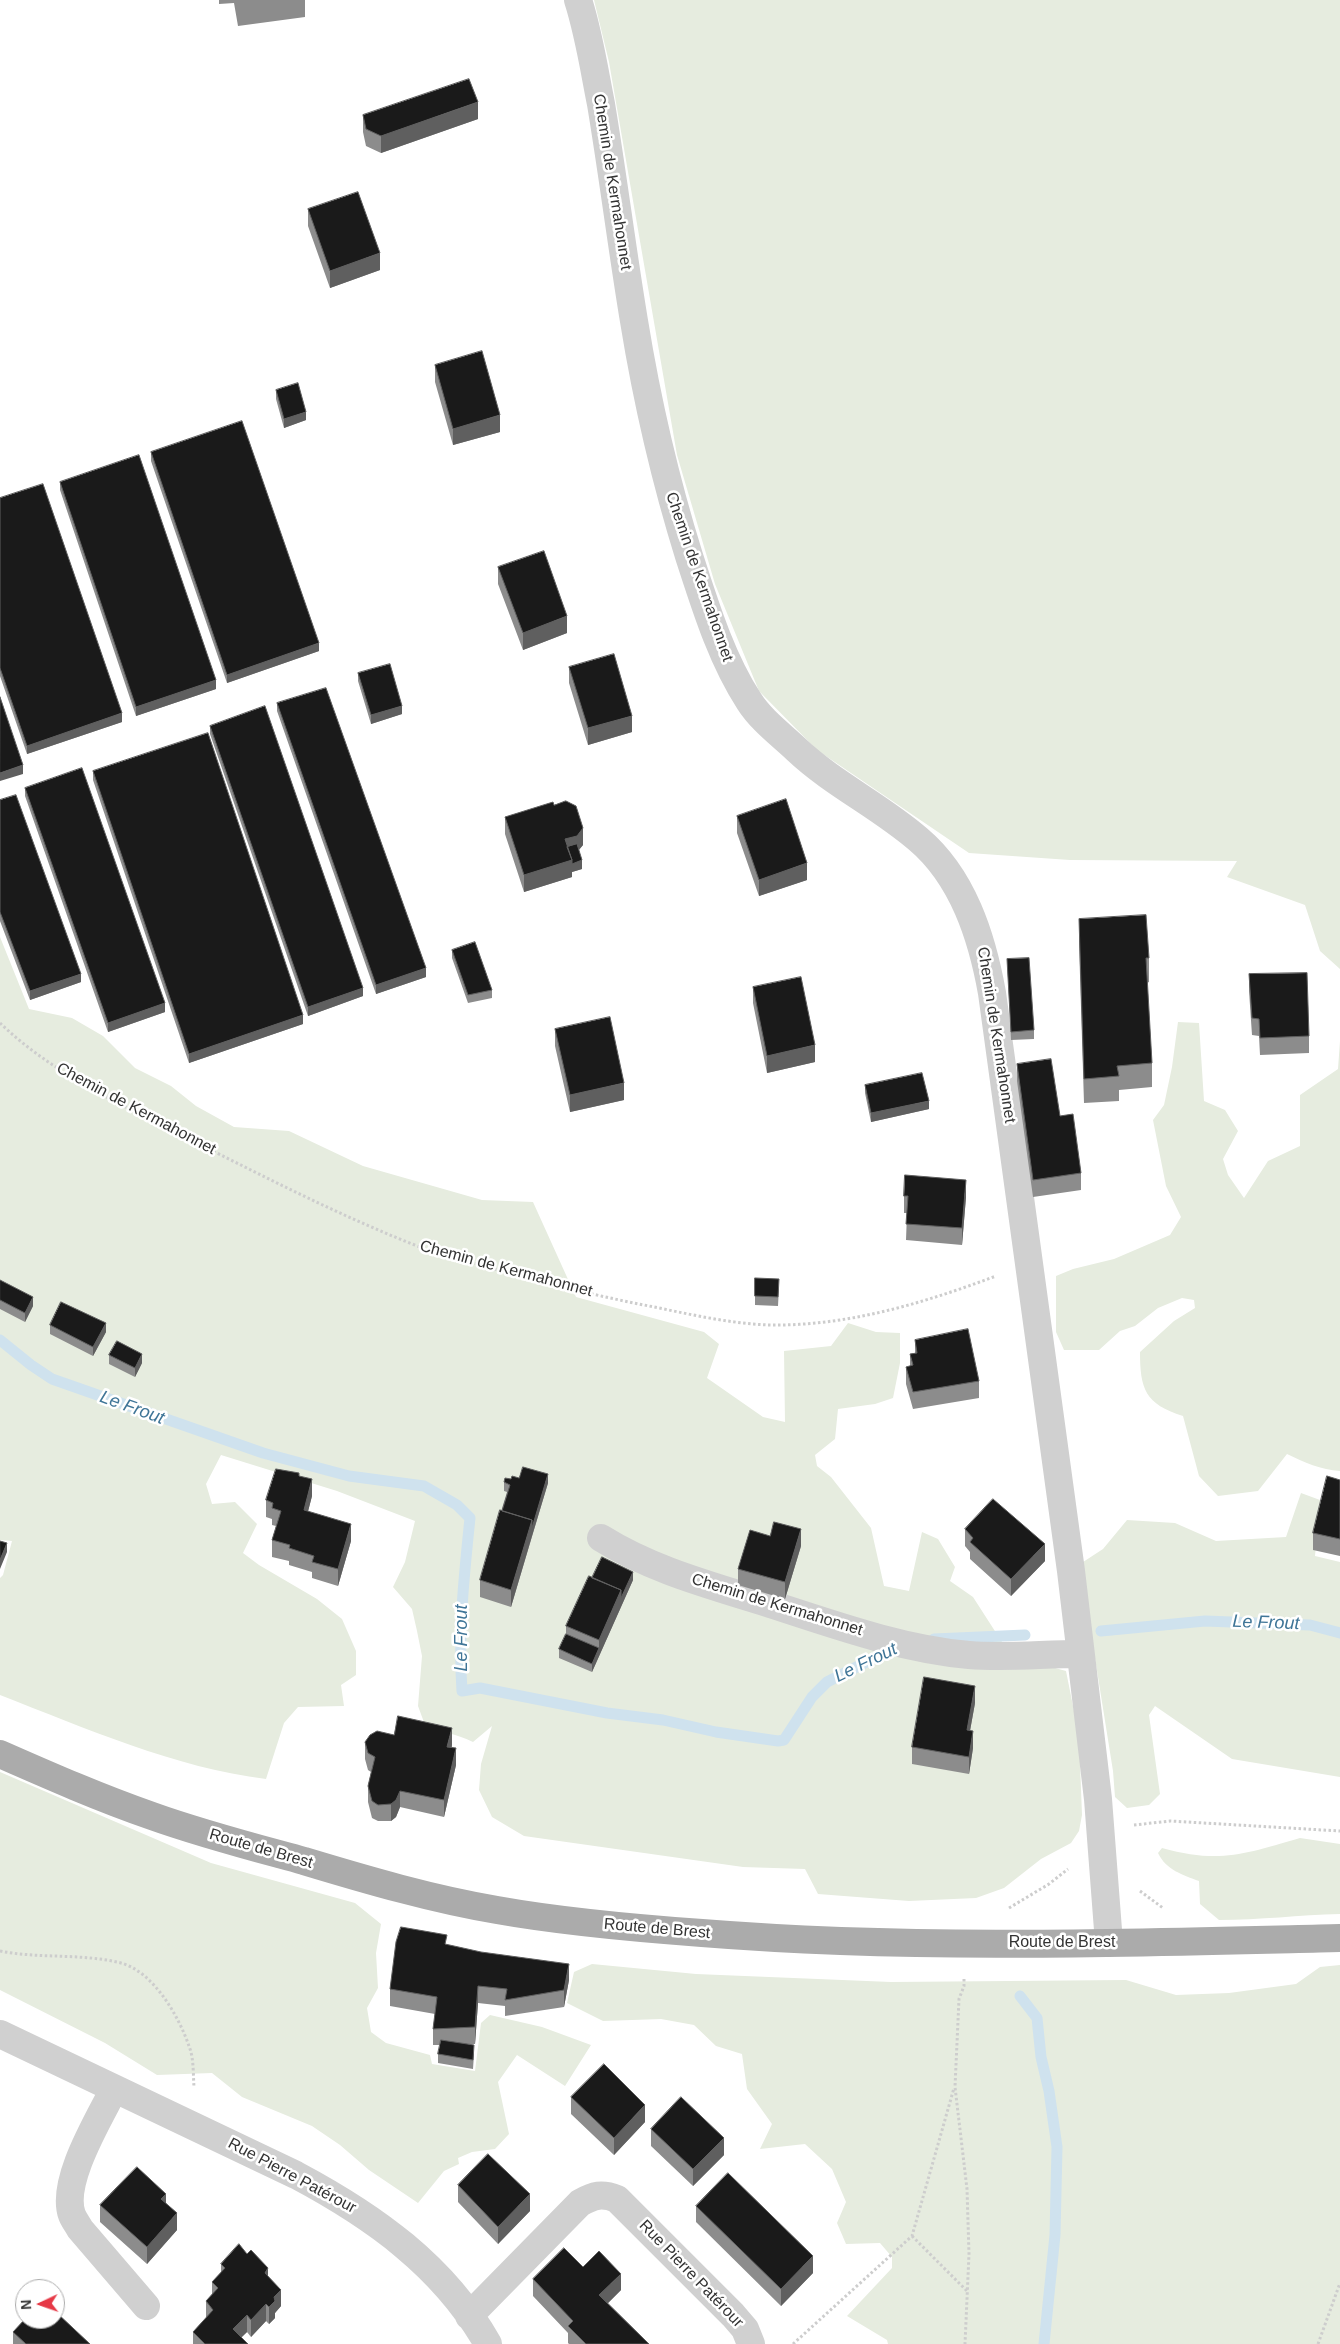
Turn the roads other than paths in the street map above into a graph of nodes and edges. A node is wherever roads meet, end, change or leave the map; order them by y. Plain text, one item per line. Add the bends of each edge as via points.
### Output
1 (578, 0) edge
2 (601, 1538) dead end
3 (1080, 1654) junction
4 (0, 1754) edge
5 (1340, 1938) edge
6 (1109, 1943) junction
7 (0, 2034) edge
8 (114, 2089) junction
9 (146, 2306) dead end
10 (469, 2316) junction
11 (488, 2344) edge
12 (751, 2344) edge

1 - 3 street, Chemin de Kermahonnet via 593,59 610,156 648,401 667,480 697,580 732,673 750,704 805,757 928,848 970,911 980,937 992,993
2 - 3 street, Chemin de Kermahonnet via 630,1555 703,1583 799,1614 906,1643 969,1655
3 - 6 street, Chemin de Kermahonnet via 1101,1831
4 - 6 main road, Route de Brest via 78,1788 197,1831 358,1877 495,1910 585,1922 764,1938
5 - 6 main road, Route de Brest
7 - 8 street, Rue Pierre Patérour
8 - 9 street via 75,2171 70,2203 80,2229
8 - 10 street, Rue Pierre Patérour via 321,2188 376,2223 419,2258
10 - 11 street, Rue Pierre Patérour
10 - 12 street, Rue Pierre Patérour via 580,2203 593,2195 605,2194 617,2199 733,2315 745,2329

